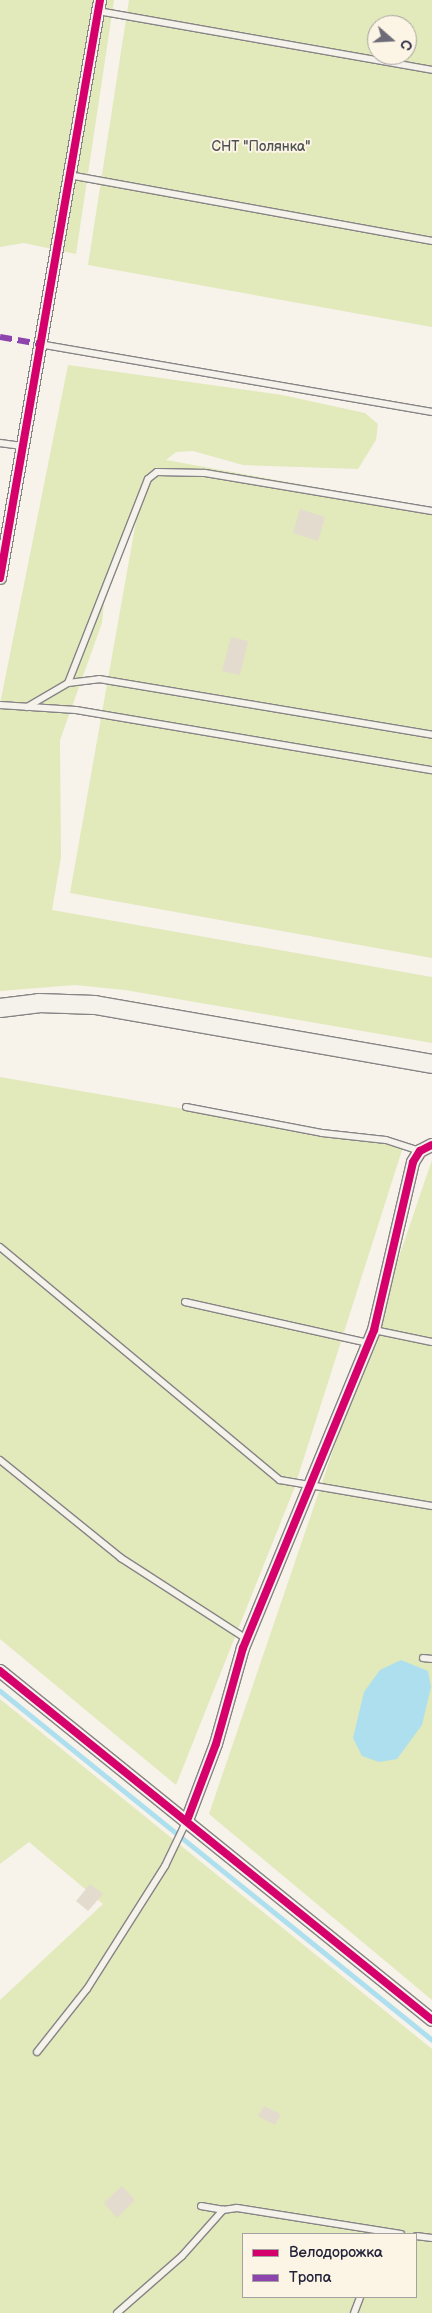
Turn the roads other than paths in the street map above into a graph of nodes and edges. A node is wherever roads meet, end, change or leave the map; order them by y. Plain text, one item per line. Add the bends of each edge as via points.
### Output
1 (99, 5) edge
2 (432, 70) edge
3 (69, 175) junction
4 (432, 241) edge
5 (38, 344) junction
6 (432, 412) edge
7 (0, 443) edge
8 (22, 446) junction
9 (432, 511) edge
10 (0, 578) edge
11 (68, 683) junction
12 (0, 705) edge
13 (27, 707) junction
14 (432, 735) edge
15 (432, 770) edge
16 (0, 1008) edge
17 (432, 1064) edge
18 (186, 1107) dead end
19 (426, 1148) edge
20 (0, 1247) edge
21 (185, 1302) dead end
22 (374, 1330) junction
23 (432, 1342) edge
24 (369, 1343) junction
25 (0, 1460) edge
26 (311, 1487) junction
27 (432, 1506) edge
28 (248, 1640) junction
29 (423, 1658) dead end
30 (432, 1659) edge
31 (0, 1671) edge
32 (186, 1822) junction
33 (432, 2020) edge
34 (37, 2052) dead end
35 (201, 2206) dead end
36 (223, 2210) junction
37 (386, 2233) edge
38 (417, 2236) edge
39 (432, 2238) edge
40 (360, 2298) edge
41 (117, 2313) edge
42 (354, 2313) edge

1 - 2 lane
1 - 3 street
3 - 4 lane
3 - 5 street
5 - 6 lane
5 - 8 street
7 - 8 lane
8 - 10 street
9 - 11 lane via 205,472 157,472 148,479
11 - 13 lane
11 - 14 lane via 99,679
12 - 13 lane
13 - 15 lane via 76,710
16 - 17 street via 39,1003 95,1005
18 - 19 lane via 322,1133
19 - 22 street via 408,1181 401,1228
20 - 26 lane via 280,1480
21 - 24 lane
22 - 23 lane
22 - 24 street
24 - 26 street
25 - 28 lane via 121,1558
26 - 27 lane
26 - 28 street
28 - 32 street
29 - 30 lane
31 - 32 street
32 - 33 street
32 - 34 lane via 87,1989
35 - 36 lane
36 - 37 lane via 237,2208
36 - 41 lane via 182,2256
38 - 39 lane
40 - 42 lane

